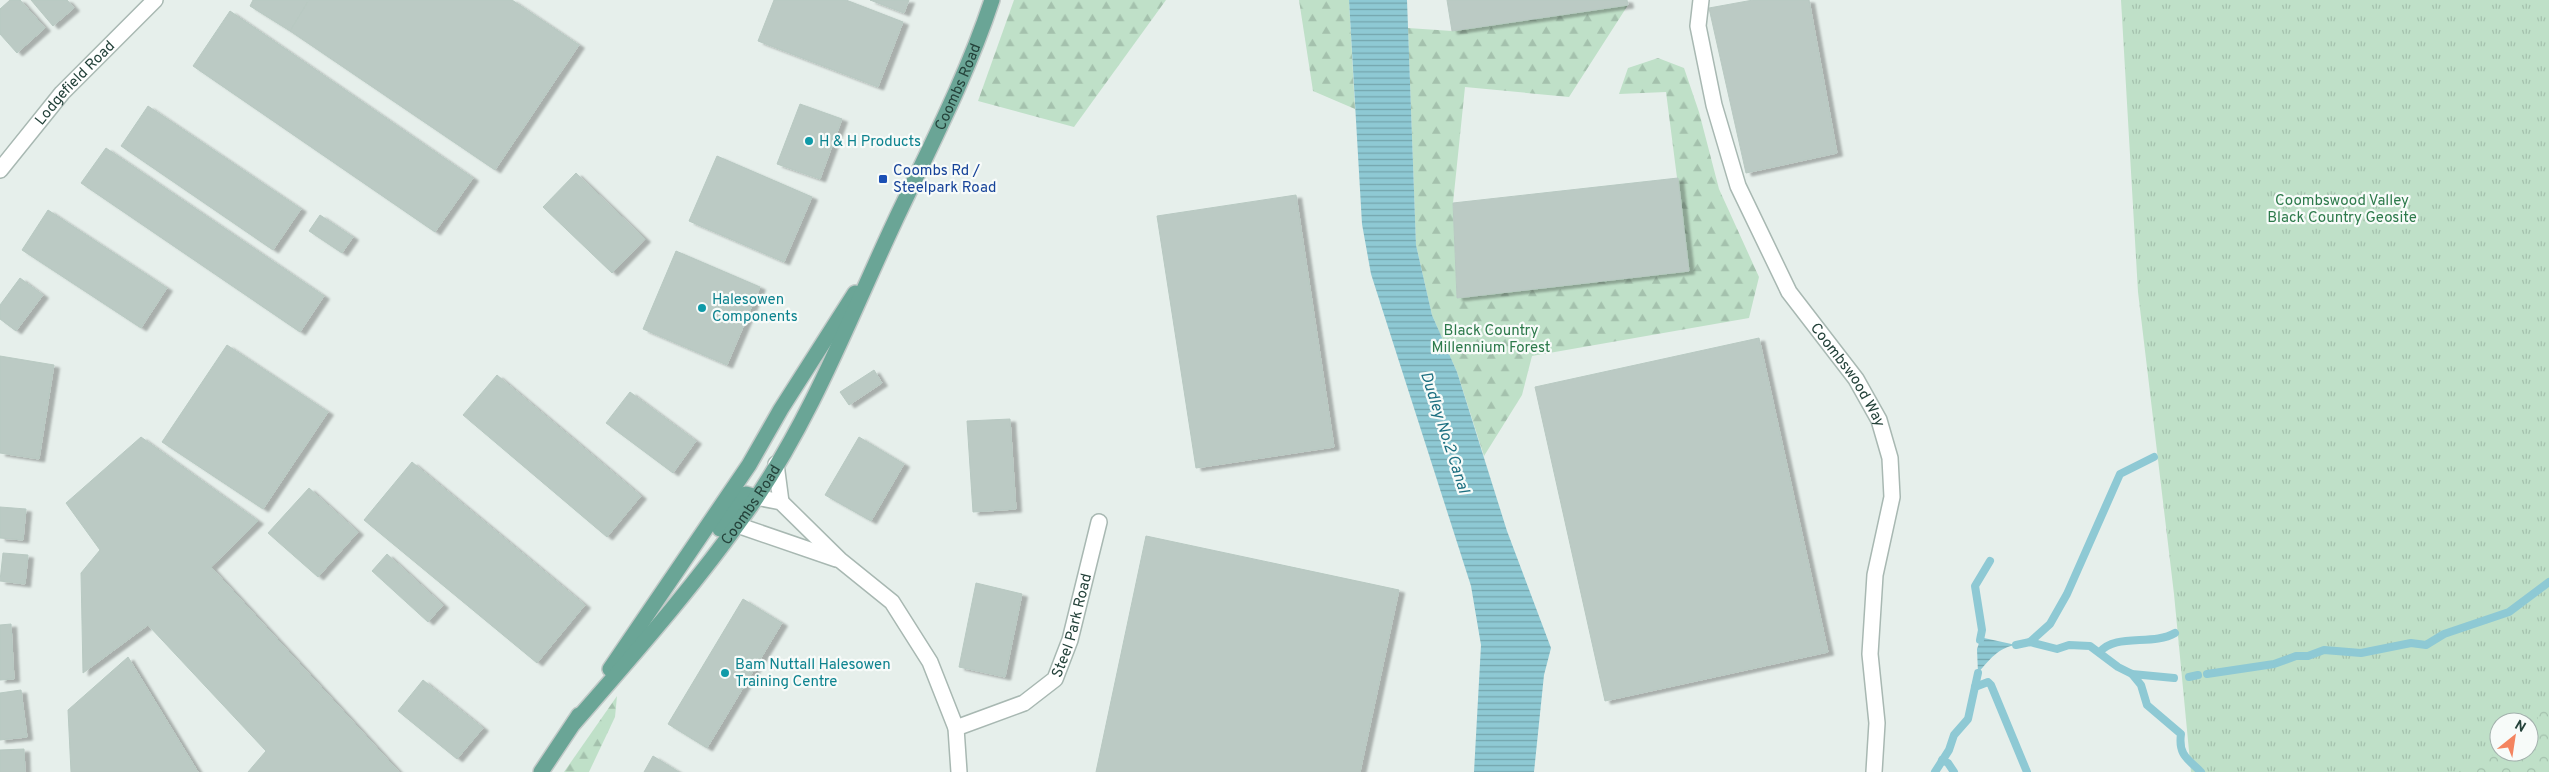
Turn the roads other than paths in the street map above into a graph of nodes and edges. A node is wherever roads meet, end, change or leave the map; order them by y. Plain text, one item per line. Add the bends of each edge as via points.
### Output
1 (155, 0) edge
2 (992, 0) edge
3 (1701, 0) edge
4 (0, 170) edge
5 (879, 254) junction
6 (776, 464) junction
7 (756, 497) junction
8 (781, 502) junction
9 (727, 519) junction
10 (1099, 522) dead end
11 (840, 560) junction
12 (574, 723) junction
13 (956, 728) junction
14 (541, 772) edge
15 (959, 772) edge
16 (1874, 772) edge

1 - 4 street, Lodgefield Road via 62,93
2 - 5 main road, Coombs Road via 948,107
3 - 16 street, Coombswood Way via 1698,26 1714,105 1738,186 1789,292 1856,379 1879,420 1890,458 1892,496 1875,575 1870,654 1877,723
5 - 6 main road, Coombs Road via 834,360
5 - 9 main road, Coombs Road via 780,409 750,465
6 - 7 main road, Coombs Road
6 - 8 street
7 - 8 street
7 - 9 main road via 746,494
8 - 11 street
9 - 11 street
9 - 12 main road, Coombs Road via 655,630
9 - 12 main road, Coombs Road via 704,551 688,555
10 - 13 street, Steel Park Road via 1070,640 1055,679 1024,703
11 - 13 street via 892,602 930,662
12 - 14 main road, Coombs Road
13 - 15 street

